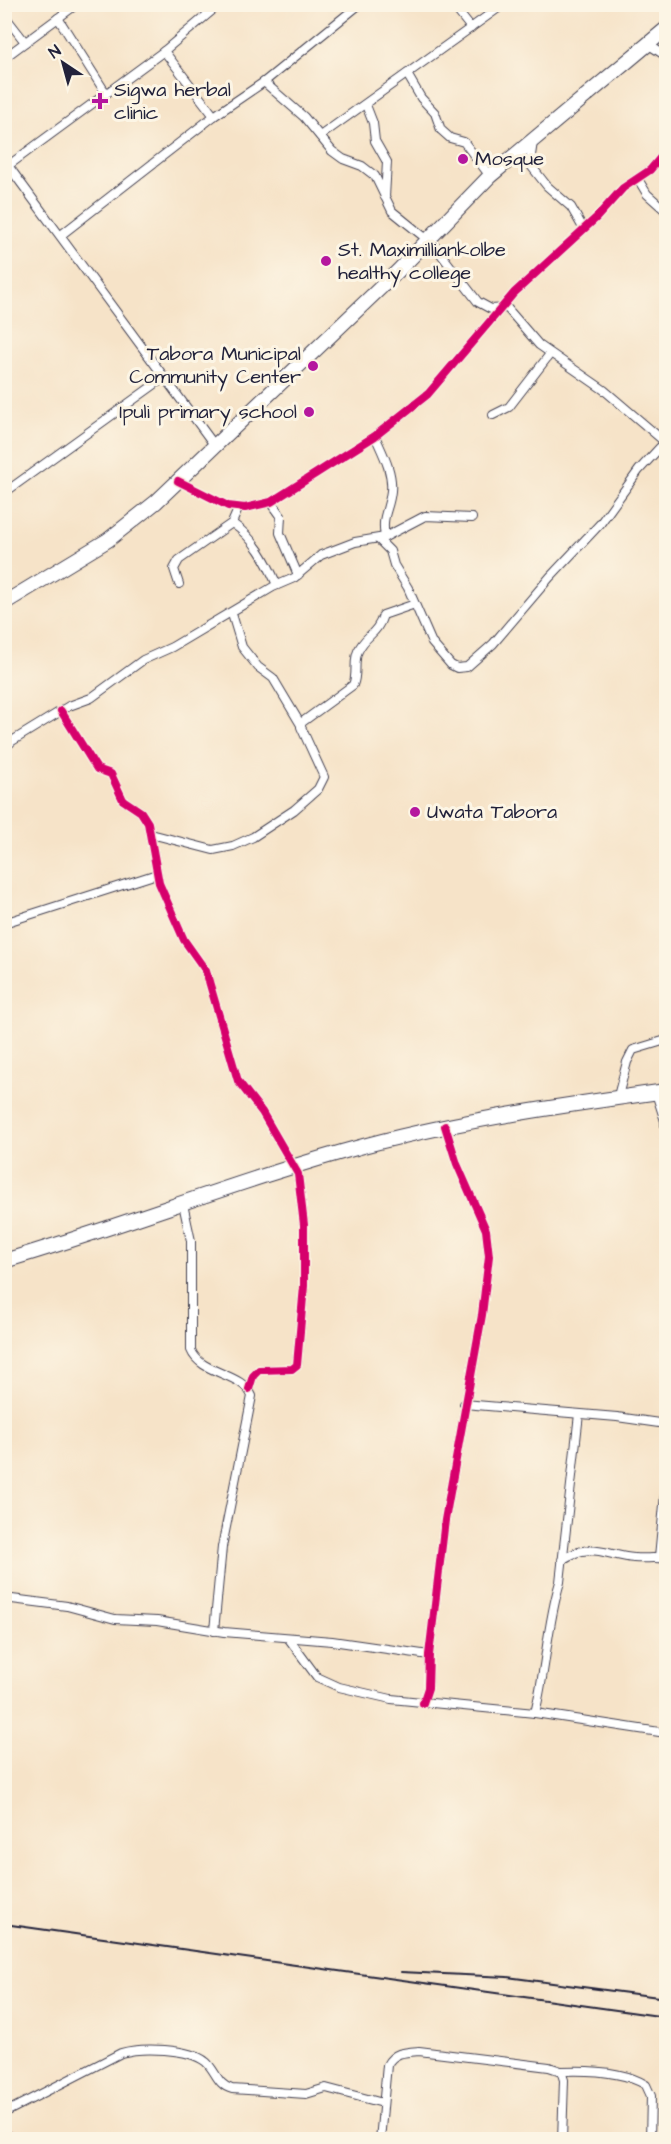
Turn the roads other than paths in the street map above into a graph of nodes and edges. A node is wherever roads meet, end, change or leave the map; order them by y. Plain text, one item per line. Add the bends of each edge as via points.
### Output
1 (77, 4) edge
2 (220, 4) edge
3 (360, 4) edge
4 (452, 4) edge
5 (504, 4) edge
6 (4, 15) edge
7 (58, 18) junction
8 (471, 28) junction
9 (666, 29) edge
10 (25, 42) junction
11 (649, 45) junction
12 (164, 51) junction
13 (666, 56) edge
14 (4, 58) edge
15 (407, 74) junction
16 (264, 82) junction
17 (105, 92) junction
18 (366, 105) junction
19 (214, 116) junction
20 (320, 136) junction
21 (534, 138) junction
22 (666, 151) edge
23 (7, 163) edge
24 (490, 176) junction
25 (638, 179) junction
26 (385, 198) junction
27 (666, 211) edge
28 (583, 228) junction
29 (61, 236) junction
30 (428, 239) junction
31 (501, 308) junction
32 (550, 354) junction
33 (165, 377) junction
34 (493, 415) dead end
35 (375, 436) junction
36 (666, 443) edge
37 (215, 446) junction
38 (178, 481) junction
39 (4, 493) edge
40 (271, 502) junction
41 (239, 507) junction
42 (472, 518) dead end
43 (232, 523) junction
44 (382, 538) junction
45 (298, 575) junction
46 (179, 584) dead end
47 (277, 585) junction
48 (4, 603) edge
49 (414, 604) junction
50 (232, 614) junction
51 (61, 711) junction
52 (301, 725) junction
53 (4, 726) edge
54 (7, 745) edge
55 (151, 834) junction
56 (157, 874) junction
57 (4, 923) edge
58 (666, 1040) edge
59 (661, 1092) edge
60 (618, 1096) junction
61 (446, 1126) junction
62 (294, 1166) junction
63 (666, 1190) edge
64 (183, 1204) junction
65 (4, 1262) edge
66 (249, 1389) junction
67 (464, 1404) junction
68 (579, 1414) junction
69 (666, 1424) edge
70 (666, 1484) edge
71 (663, 1558) edge
72 (562, 1560) junction
73 (4, 1598) edge
74 (214, 1631) junction
75 (289, 1639) junction
76 (429, 1655) junction
77 (428, 1688) junction
78 (423, 1703) junction
79 (437, 1704) junction
80 (535, 1713) junction
81 (666, 1733) edge
82 (561, 2071) junction
83 (383, 2103) junction
84 (4, 2113) edge
85 (4, 2132) edge
86 (13, 2139) edge
87 (140, 2139) edge
88 (163, 2139) edge
89 (380, 2139) edge
90 (562, 2139) edge
91 (650, 2139) edge

1 - 7 street
2 - 12 street
3 - 16 street
4 - 8 street
5 - 8 street
6 - 10 street
7 - 10 street
7 - 17 street
8 - 15 street
9 - 11 highway
10 - 14 street
11 - 13 street
11 - 21 highway
12 - 17 street
12 - 19 street
15 - 18 street
15 - 24 street via 435,113 441,130 464,142
16 - 19 street
16 - 20 street
17 - 23 street
18 - 20 street
18 - 26 street via 375,141 387,162
19 - 29 street
20 - 26 street via 338,156 375,176
21 - 24 highway
21 - 28 street via 532,167 571,207
22 - 25 street
23 - 29 street
24 - 30 highway
25 - 27 street via 647,194
25 - 28 street via 623,188
26 - 30 street via 392,212
28 - 31 street
29 - 33 street
30 - 31 street via 452,264 478,302 491,309
30 - 37 highway
31 - 32 street via 512,313
31 - 35 street via 429,394
32 - 34 street via 509,406
32 - 36 street via 604,390
33 - 37 street
33 - 39 street
35 - 40 street
35 - 44 street via 391,478
36 - 49 street via 639,470 600,524 493,644 467,667 457,668 448,663 427,634
37 - 38 highway
38 - 41 street via 228,506
38 - 48 highway via 108,540
40 - 41 street
40 - 45 street via 281,516 280,533
41 - 43 street
42 - 44 street via 425,516
43 - 46 street via 179,560 174,568
43 - 47 street via 262,553
44 - 45 street via 355,542 321,555
44 - 49 street
45 - 47 street
47 - 50 street
49 - 52 street via 383,615 379,629 360,648 353,686
50 - 51 street via 143,660 88,699
50 - 52 street via 242,647 273,678
51 - 54 street
51 - 55 street via 95,767 111,774 123,800 145,817
52 - 55 street via 324,777 318,789 294,810 253,837 218,850
53 - 54 street
55 - 56 street
56 - 57 street
56 - 62 street via 184,940 206,971 238,1081
58 - 60 street via 633,1050
59 - 60 highway
59 - 63 street
60 - 61 highway
61 - 62 highway
61 - 67 street via 457,1164 486,1230 489,1249 482,1315
62 - 64 highway
62 - 66 street via 302,1195 304,1225 304,1286 297,1365 292,1370 259,1370
64 - 65 highway
64 - 66 street via 191,1240 190,1350 200,1363
66 - 74 street via 252,1400 222,1547
67 - 68 street
67 - 76 street
68 - 69 street
68 - 72 street
70 - 71 street
71 - 72 street via 626,1557 590,1549
72 - 80 street
73 - 74 street via 67,1606 115,1619 157,1621
74 - 75 street
75 - 76 street
75 - 78 street via 320,1680 339,1688
76 - 77 street
77 - 78 street
77 - 79 street
78 - 79 street
79 - 80 street
80 - 81 street
82 - 83 street via 419,2051 401,2053 391,2057 387,2065
82 - 90 street
82 - 91 street via 587,2071 646,2085 651,2096
83 - 84 street via 326,2088 306,2094 232,2089 223,2085 201,2059 140,2049 122,2053
83 - 89 street
85 - 86 street
87 - 88 street

